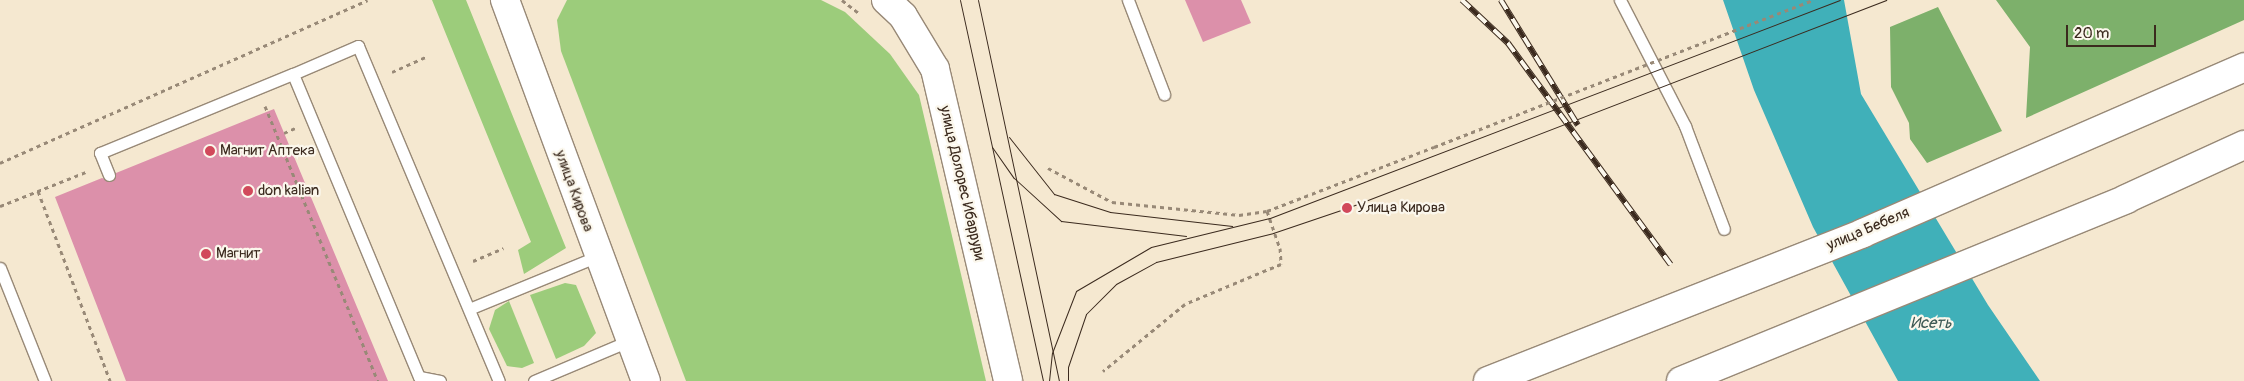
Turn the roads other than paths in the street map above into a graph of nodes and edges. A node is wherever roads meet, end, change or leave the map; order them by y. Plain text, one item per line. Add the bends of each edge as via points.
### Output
1 (505, 0) edge
2 (886, 0) edge
3 (1128, 0) edge
4 (1620, 0) edge
5 (2240, 68) edge
6 (293, 74) junction
7 (1164, 94) dead end
8 (2244, 145) edge
9 (109, 176) dead end
10 (1724, 229) dead end
11 (598, 256) junction
12 (0, 268) edge
13 (469, 309) junction
14 (630, 340) junction
15 (45, 381) edge
16 (440, 381) edge
17 (499, 381) edge
18 (534, 381) edge
19 (646, 381) edge
20 (1008, 381) edge
21 (1488, 381) edge
22 (1681, 381) edge

1 - 11 main road, улица Кирова
2 - 20 main road, улица Долорес Ибаррури via 903,16 935,69
3 - 7 lane
4 - 10 lane via 1685,126
5 - 21 main road, улица Бебеля via 1863,233
6 - 9 lane via 100,153
6 - 13 lane via 358,46
6 - 16 lane via 419,377
8 - 22 main road via 2117,203
11 - 13 lane
11 - 14 main road, улица Кирова
12 - 15 lane
13 - 17 lane
14 - 18 lane
14 - 19 main road, улица Кирова

